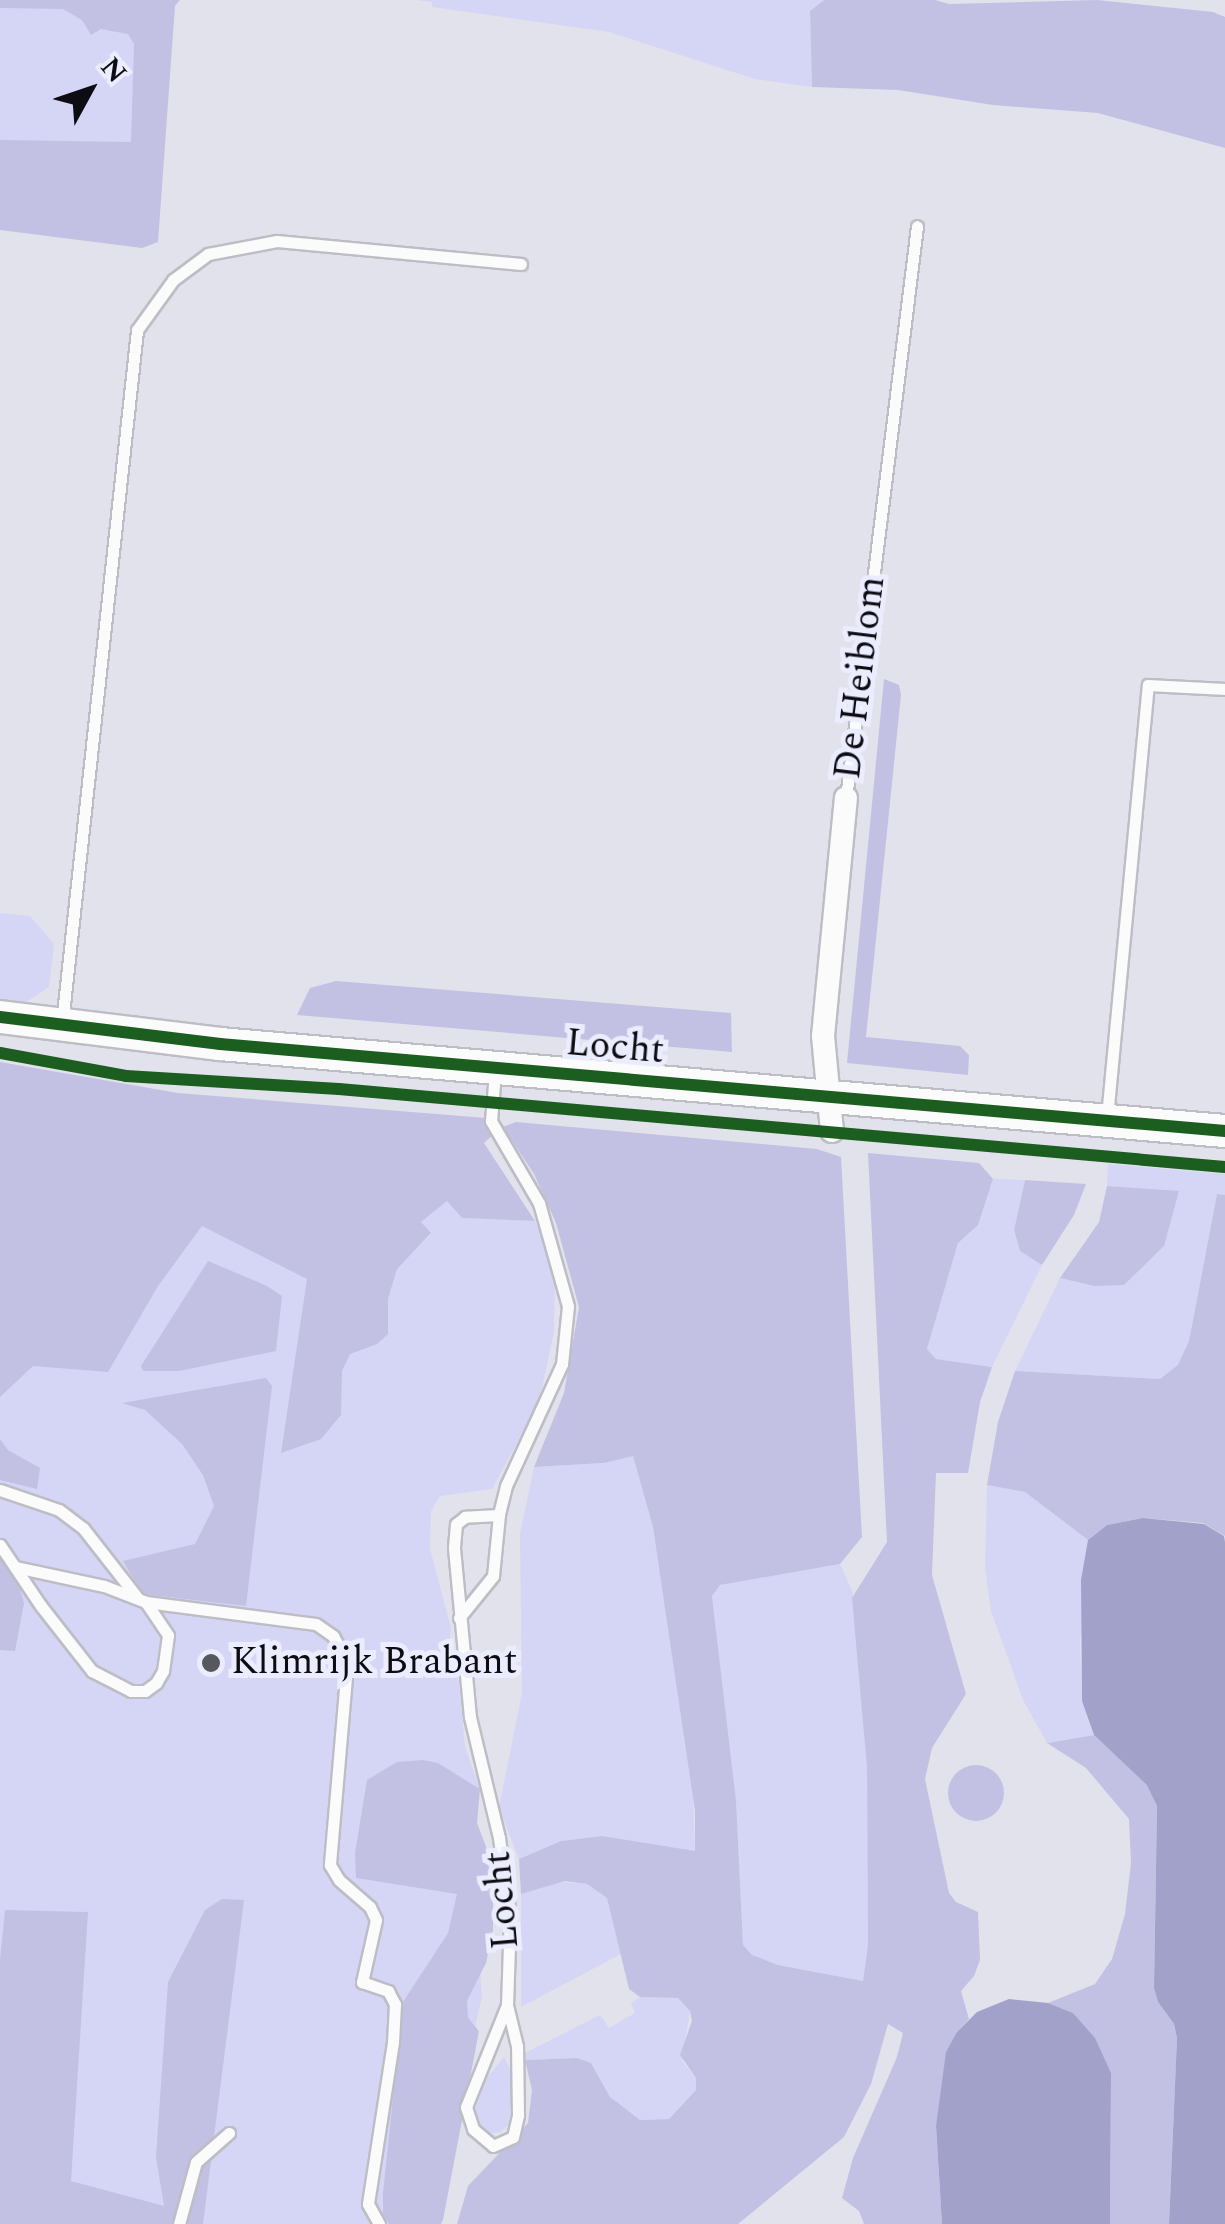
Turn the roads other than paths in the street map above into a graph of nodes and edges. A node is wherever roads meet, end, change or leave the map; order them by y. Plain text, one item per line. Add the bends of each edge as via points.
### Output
1 (917, 226) dead end
2 (520, 264) dead end
3 (1225, 689) edge
4 (846, 798) joint
5 (0, 1017) edge
6 (61, 1027) junction
7 (496, 1068) junction
8 (828, 1097) junction
9 (1106, 1121) junction
10 (1225, 1131) edge
11 (832, 1132) dead end
12 (0, 1490) edge
13 (500, 1515) junction
14 (0, 1545) edge
15 (15, 1567) junction
16 (142, 1600) junction
17 (459, 1618) junction
18 (507, 2005) junction
19 (230, 2133) dead end
20 (178, 2224) edge
21 (379, 2224) edge

1 - 4 lane, De Heiblom
2 - 6 lane via 277,241 208,254 173,280 137,330
3 - 9 lane via 1148,685
4 - 8 street, De Heiblom via 823,1036
5 - 6 street, Locht
6 - 7 street, Locht
7 - 8 street, Locht
7 - 13 lane via 490,1121 538,1202 568,1306 562,1364 506,1486
8 - 9 street, Locht
8 - 11 street, De Heiblom
9 - 10 street, Locht
12 - 16 lane via 58,1510 83,1528
13 - 17 lane via 493,1576
13 - 17 lane, Locht via 456,1524
14 - 15 lane
15 - 16 lane
15 - 16 lane via 92,1670 145,1692 156,1683 168,1636
16 - 21 lane via 316,1624 343,1654 330,1865 376,1920 362,1982 388,1991 395,2004 368,2204
17 - 18 lane, Locht via 470,1717 510,1915
18 - 18 lane, Locht via 466,2107 473,2129 493,2146 512,2138 518,2114 518,2046
19 - 20 lane via 196,2162

